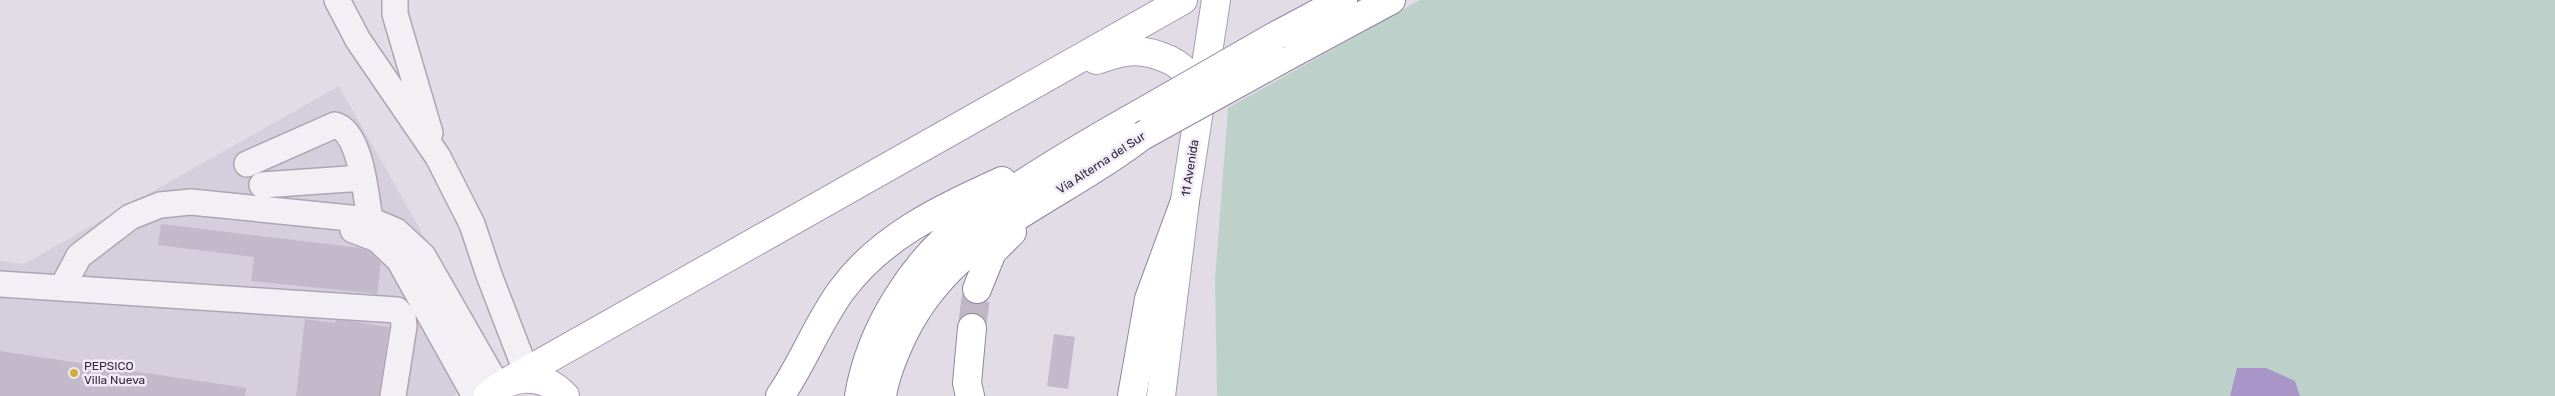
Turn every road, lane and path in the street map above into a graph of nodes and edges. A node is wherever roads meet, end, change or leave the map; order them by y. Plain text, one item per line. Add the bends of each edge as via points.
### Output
1 (337, 0) edge
2 (395, 0) edge
3 (1183, 0) edge
4 (1216, 0) edge
5 (1342, 0) edge
6 (1391, 0) edge
7 (1278, 48) junction
8 (1061, 70) junction
9 (1200, 107) junction
10 (1136, 141) junction
11 (1080, 146) junction
12 (438, 157) junction
13 (247, 164) dead end
14 (363, 178) junction
15 (262, 185) dead end
16 (1185, 202) junction
17 (370, 220) junction
18 (0, 284) edge
19 (63, 286) junction
20 (977, 289) tunnel mouth
21 (606, 326) junction
22 (972, 328) tunnel mouth
23 (499, 386) edge
24 (1162, 391) edge
25 (393, 396) edge
26 (566, 396) edge
27 (780, 396) edge
28 (859, 396) edge
29 (882, 396) edge
30 (970, 396) edge
31 (1132, 396) edge

1 - 12 lane via 358,40
2 - 12 lane via 395,14
3 - 8 main road
4 - 9 main road, 11 Avenida
5 - 7 main road, Vía Alterna del Sur
6 - 7 main road, Vía Alterna del Sur
7 - 10 main road, Vía Alterna del Sur, bridge
7 - 11 main road, Vía Alterna del Sur, bridge
8 - 9 main road via 1127,51 1142,51 1157,55 1187,73
8 - 21 main road
9 - 16 main road, 11 Avenida
10 - 20 main road via 1003,238 992,252
10 - 29 main road, Vía Alterna del Sur via 980,241 940,277 914,313 894,353
11 - 27 main road via 958,201 899,234 876,251 840,292
11 - 28 main road, Vía Alterna del Sur via 968,219 916,271 893,305 876,342
12 - 23 lane via 472,224 506,318
13 - 14 lane via 335,125 348,134
14 - 15 lane
14 - 17 lane
16 - 24 main road, 11 Avenida
16 - 31 main road via 1149,299
17 - 19 lane via 191,202 160,205 130,217 80,256
17 - 23 lane via 396,231 423,256
18 - 19 lane
19 - 23 lane via 138,225 162,215 189,213 355,230 377,239 399,260
19 - 25 lane via 397,310 403,317 404,326
21 - 23 main road
21 - 26 main road via 579,350 571,362
22 - 30 main road via 967,383
23 - 26 main road via 536,379

